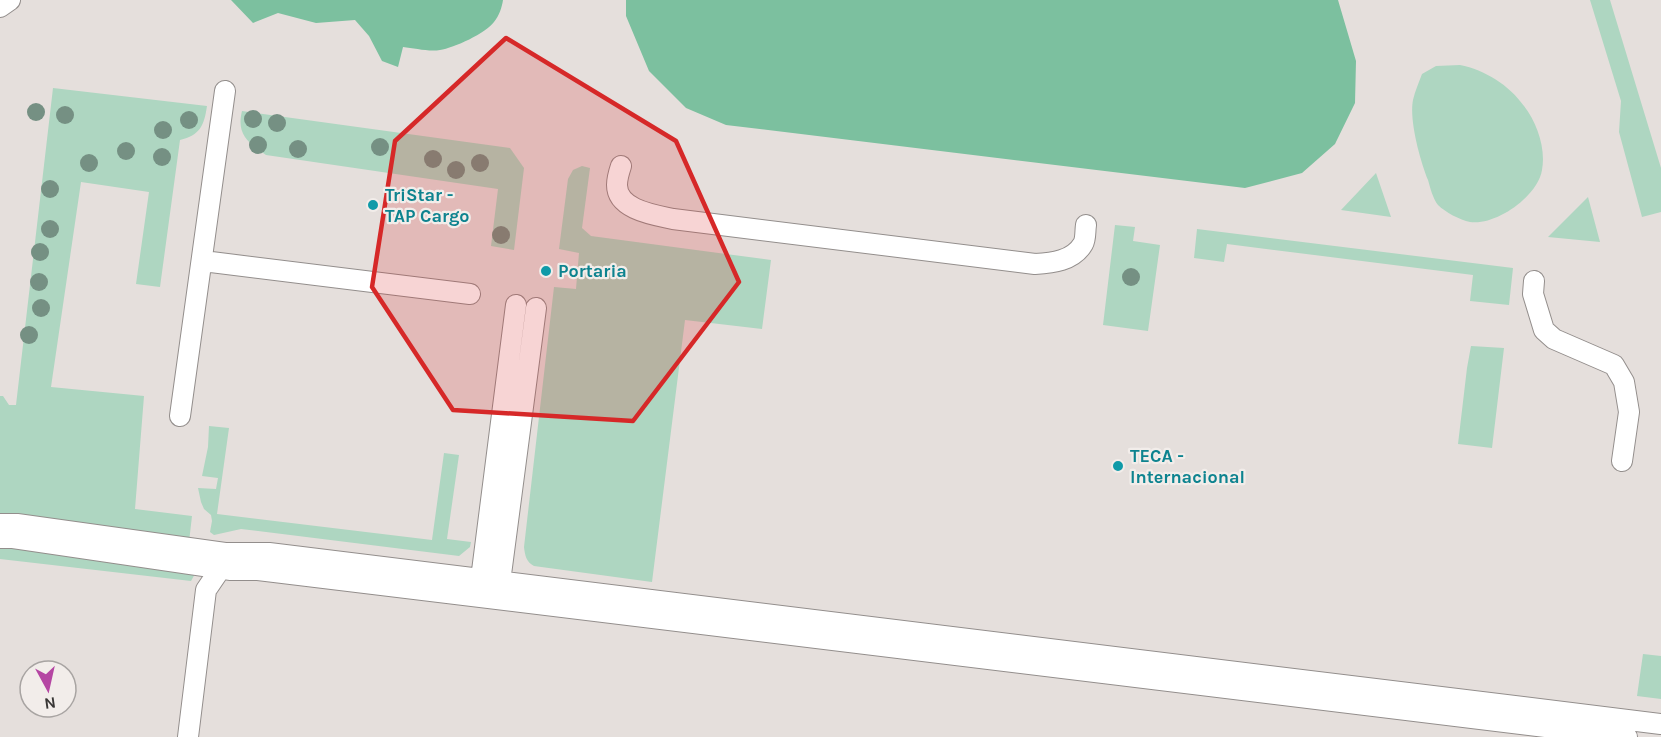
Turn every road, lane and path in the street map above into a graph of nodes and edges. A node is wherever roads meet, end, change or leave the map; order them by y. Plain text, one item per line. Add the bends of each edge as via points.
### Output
1 (9, 0) edge
2 (0, 7) edge
3 (225, 91) dead end
4 (621, 166) dead end
5 (1086, 225) dead end
6 (202, 261) junction
7 (1534, 281) dead end
8 (470, 294) dead end
9 (516, 305) dead end
10 (536, 308) dead end
11 (180, 416) dead end
12 (1623, 462) dead end
13 (0, 524) edge
14 (0, 538) edge
15 (220, 568) junction
16 (491, 580) junction
17 (1661, 724) edge
18 (188, 737) edge
19 (1627, 737) edge

1 - 2 lane
3 - 6 lane
4 - 5 lane via 617,186 623,200 641,212 696,222 1035,264 1054,263 1073,255 1084,243
6 - 8 lane
6 - 11 lane
7 - 12 lane via 1533,294 1544,330 1554,339 1614,365 1624,382 1629,412
9 - 16 lane
10 - 16 lane
13 - 16 lane via 225,553 269,553
14 - 15 lane
15 - 18 lane via 206,590
15 - 19 lane
16 - 17 lane

